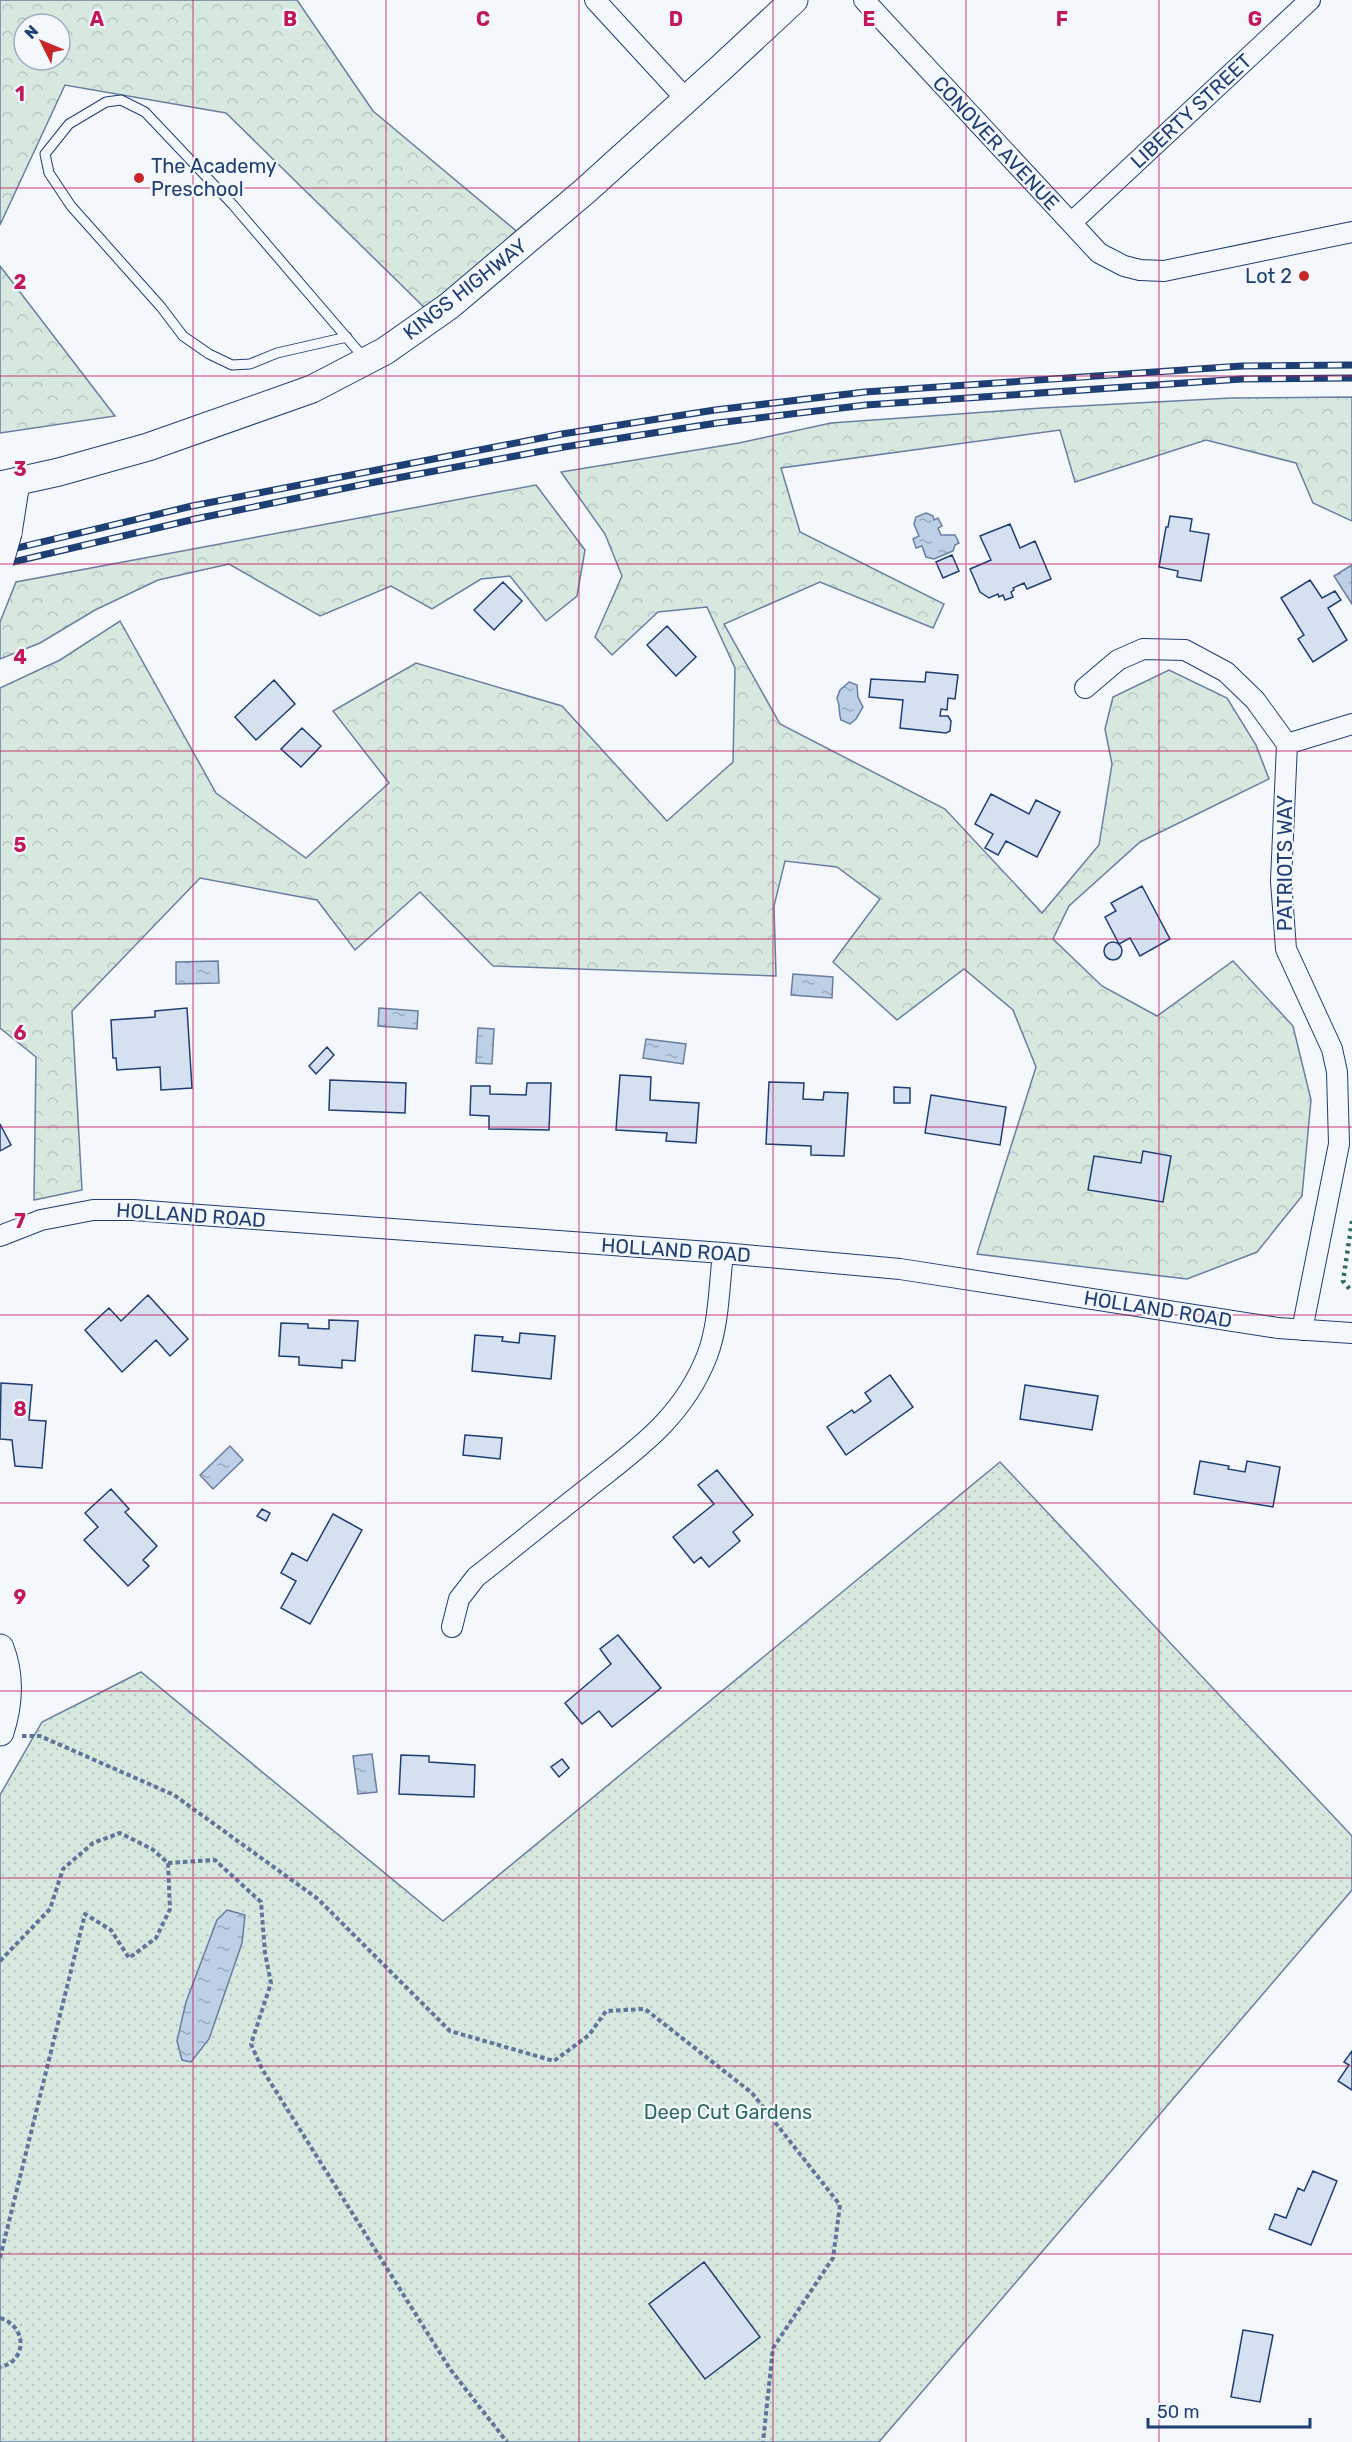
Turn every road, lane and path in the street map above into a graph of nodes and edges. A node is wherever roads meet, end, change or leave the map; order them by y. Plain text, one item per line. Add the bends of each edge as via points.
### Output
1 (596, 0) edge
2 (794, 0) edge
3 (864, 0) edge
4 (1310, 0) edge
5 (686, 99) junction
6 (1071, 223) junction
7 (1352, 232) edge
8 (347, 337) junction
9 (367, 360) junction
10 (8, 483) edge
11 (0, 561) edge
12 (1085, 688) dead end
13 (1352, 724) edge
14 (1287, 744) junction
15 (0, 1236) edge
16 (723, 1253) junction
17 (1302, 1330) junction
18 (1352, 1333) edge
19 (452, 1627) dead end
20 (0, 1648) edge
21 (10, 1734) edge
22 (168, 1863) junction
23 (0, 1961) edge
24 (0, 2258) edge
25 (0, 2318) edge
26 (0, 2367) edge
27 (507, 2442) edge
28 (763, 2442) edge

1 - 5 street
2 - 5 street, KINGS HIGHWAY
3 - 6 street, CONOVER AVENUE
4 - 6 street, LIBERTY STREET
5 - 9 street, KINGS HIGHWAY via 449,306
6 - 7 street, CONOVER AVENUE via 1100,253 1140,270 1179,270
8 - 8 lane via 277,353 250,364 232,365 209,354 183,336 71,206 49,173 45,154 69,124 106,102 121,100 135,105 233,205
8 - 9 lane
9 - 10 street, KINGS HIGHWAY via 312,389 148,447
10 - 11 street, bridge via 8,533
12 - 14 street via 1118,660 1143,649 1185,650 1226,672 1255,700
13 - 14 street
14 - 17 street, PATRIOTS WAY via 1281,881 1286,949 1332,1049 1337,1072 1339,1144
15 - 16 street, HOLLAND ROAD via 71,1213 133,1210
16 - 17 street, HOLLAND ROAD via 900,1269
16 - 19 street via 713,1334 694,1385 680,1407 649,1439 476,1577 459,1599
17 - 18 street, HOLLAND ROAD
20 - 21 street via 6,1670
21 - 28 path via 40,1736 174,1795 318,1899 450,2031 554,2061 589,2035 606,2011 645,2009 752,2094 840,2205 833,2258 773,2348
22 - 23 path via 152,1849 120,1833 93,1843 63,1869 50,1909
22 - 24 path via 170,1909 156,1938 129,1958 111,1930 85,1914
22 - 27 path via 215,1860 261,1902 271,1983 252,2044 262,2069 450,2369
25 - 26 path via 18,2332 21,2343 14,2362

